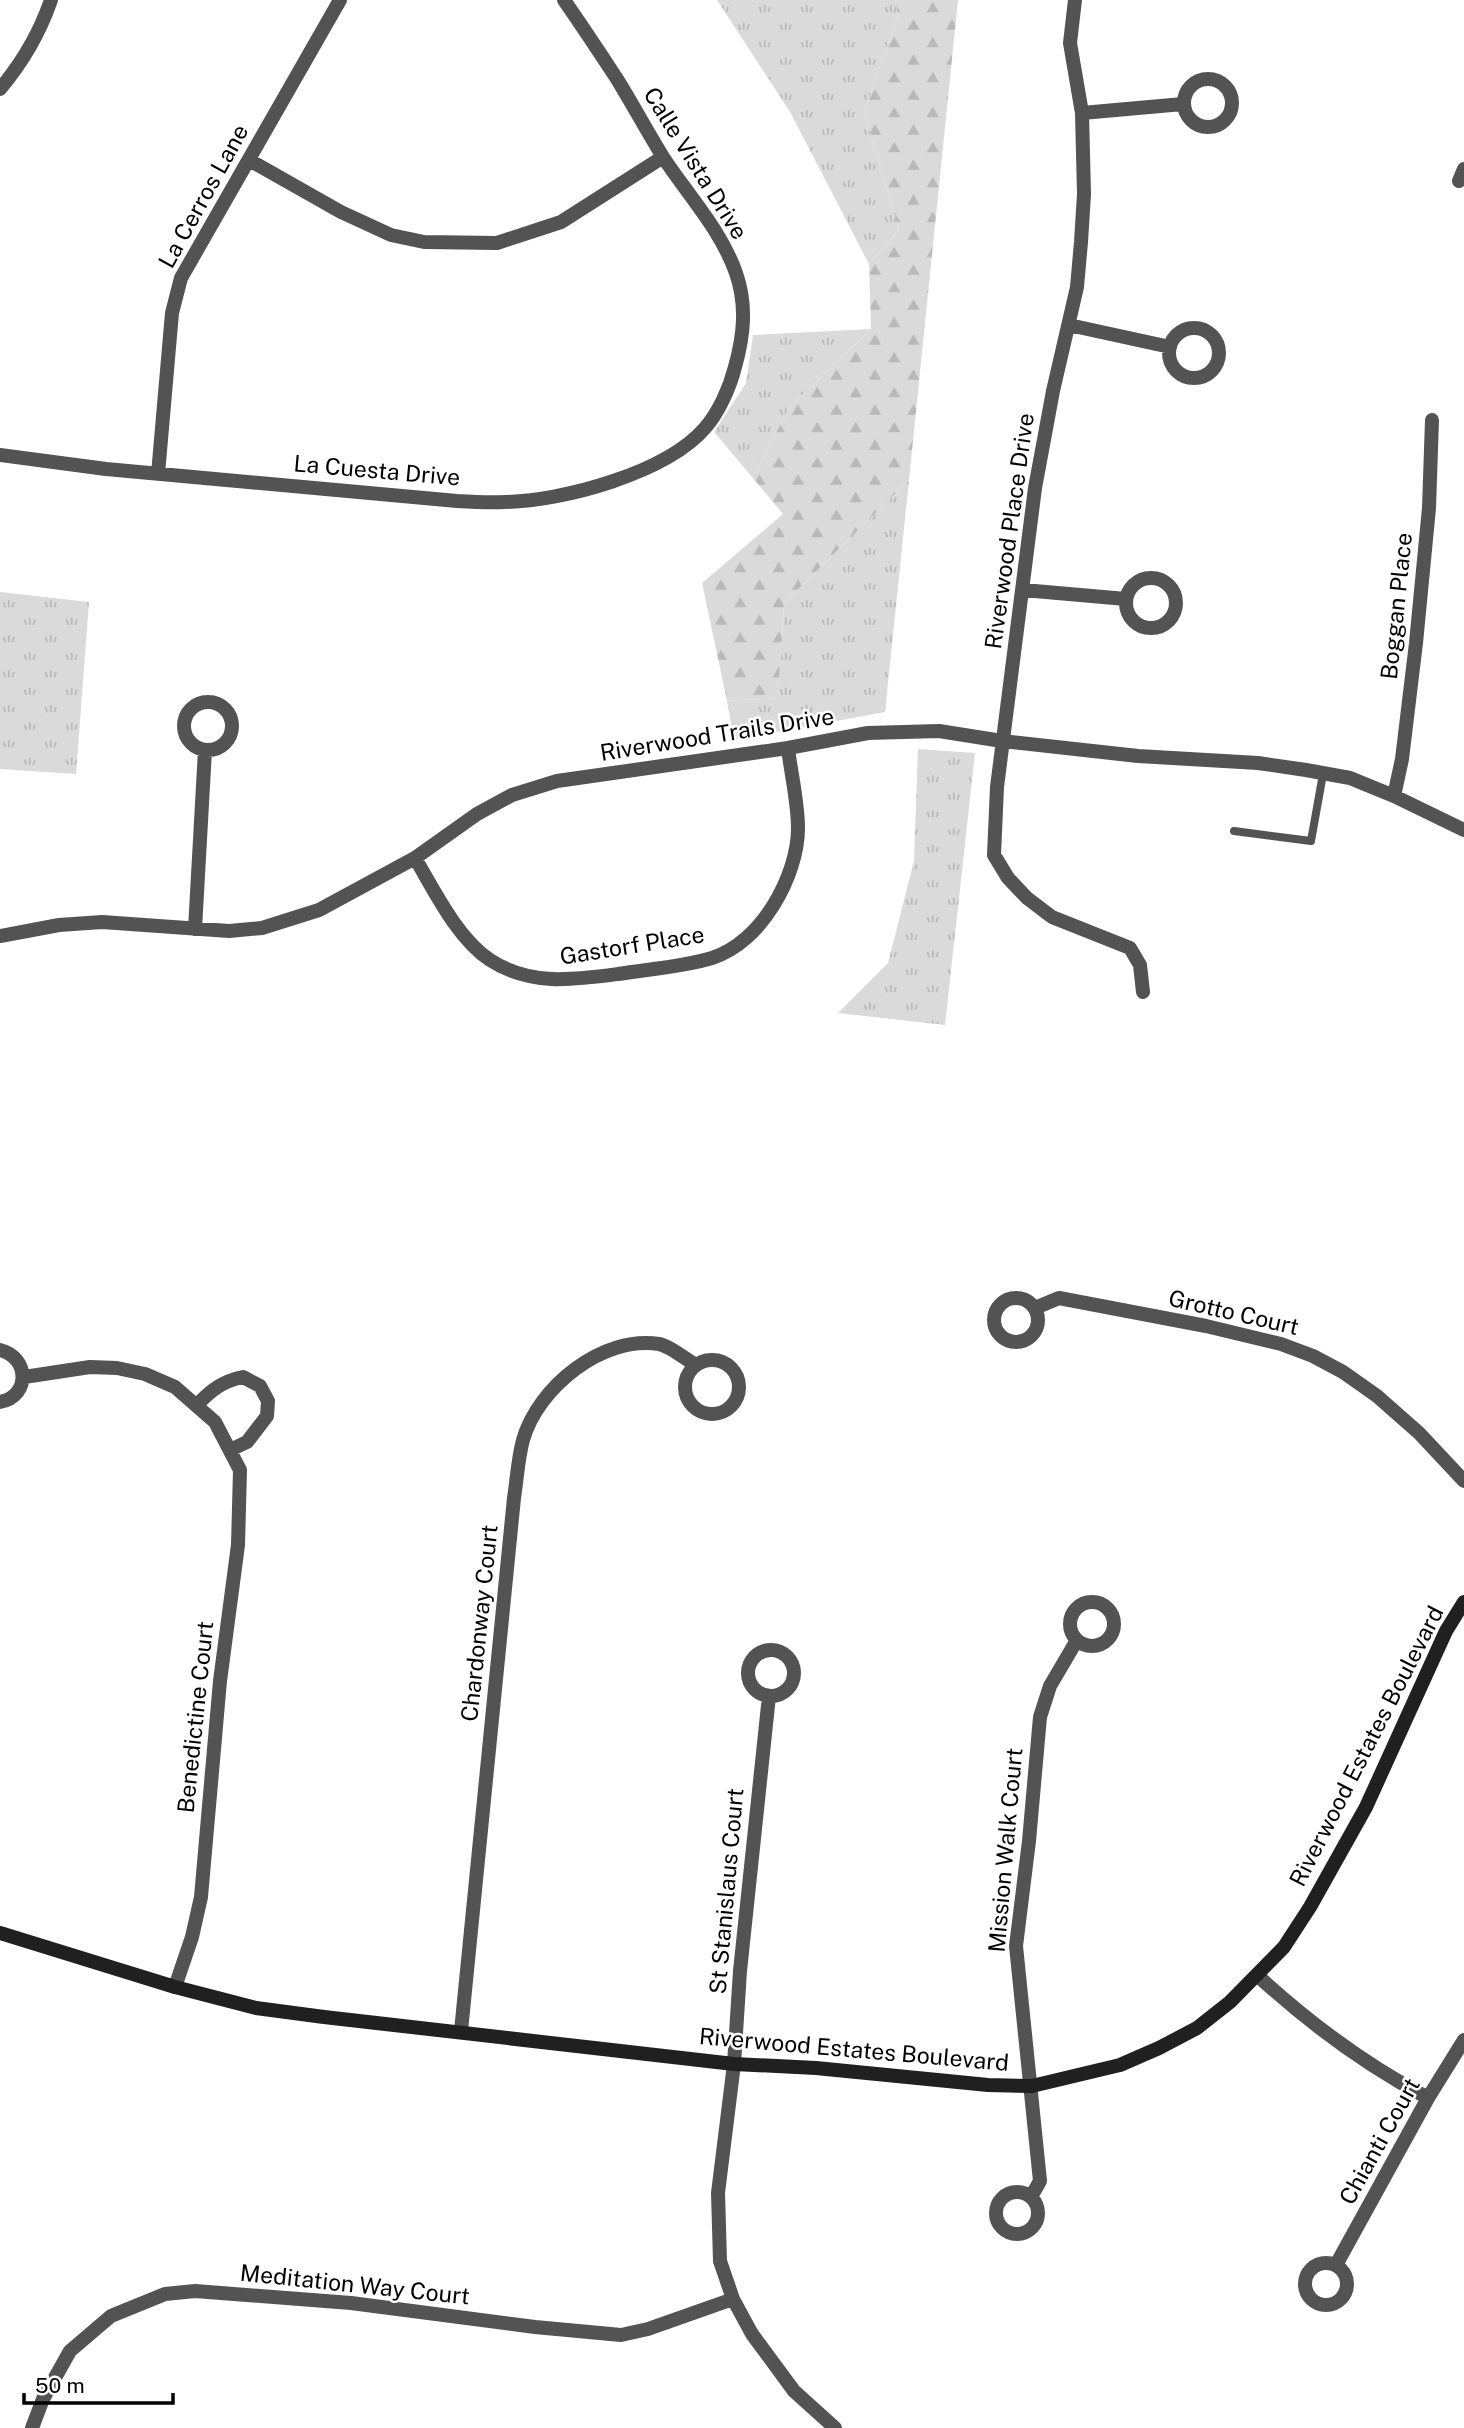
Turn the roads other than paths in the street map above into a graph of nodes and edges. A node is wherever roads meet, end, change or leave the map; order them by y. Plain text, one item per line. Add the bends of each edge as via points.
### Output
1 (51, 0) edge
2 (340, 0) edge
3 (564, 0) edge
4 (1075, 0) edge
5 (0, 89) edge
6 (1183, 104) dead end
7 (1082, 113) junction
8 (663, 157) junction
9 (249, 160) junction
10 (1069, 325) junction
11 (1170, 347) dead end
12 (720, 405) joint
13 (1432, 420) dead end
14 (0, 455) edge
15 (158, 474) junction
16 (1023, 590) junction
17 (1126, 599) dead end
18 (1002, 741) junction
19 (788, 748) junction
20 (205, 750) dead end
21 (1323, 774) junction
22 (1394, 796) junction
23 (1464, 830) edge
24 (1234, 831) dead end
25 (415, 858) junction
26 (195, 929) junction
27 (0, 936) edge
28 (1143, 992) dead end
29 (1035, 1308) dead end
30 (0, 1350) edge
31 (696, 1365) dead end
32 (24, 1377) junction
33 (0, 1402) edge
34 (197, 1405) junction
35 (230, 1450) junction
36 (1464, 1480) edge
37 (1464, 1602) edge
38 (1077, 1640) dead end
39 (769, 1696) dead end
40 (0, 1933) edge
41 (1257, 1975) junction
42 (175, 1987) junction
43 (461, 2031) junction
44 (1464, 2040) edge
45 (734, 2064) junction
46 (1032, 2087) junction
47 (1428, 2098) junction
48 (1031, 2197) dead end
49 (1336, 2265) dead end
50 (733, 2299) junction
51 (32, 2428) edge
52 (835, 2428) edge

1 - 5 street via 25,54
2 - 9 street, La Cerros Lane
3 - 8 street, Calle Vista Drive
4 - 7 street, Riverwood Place Drive via 1070,43
6 - 7 street
7 - 10 street, Riverwood Place Drive via 1082,242
8 - 9 street via 561,222 498,243 424,242 391,235
8 - 12 street, Calle Vista Drive via 722,241 744,307 743,340
9 - 15 street, La Cerros Lane via 181,278 172,313
10 - 11 street
10 - 16 street, Riverwood Place Drive via 1035,488
12 - 15 street, La Cuesta Drive via 687,446 666,458 586,489 546,498 457,501
13 - 22 street, Boggan Place via 1416,643
14 - 15 street, La Cuesta Drive
16 - 17 street
16 - 18 street, Riverwood Place Drive
18 - 19 street, Riverwood Trails Drive via 939,730 903,731
18 - 21 street, Riverwood Trails Drive
18 - 28 street, Riverwood Place Drive via 993,855 1027,898 1052,917 1130,948 1140,965
19 - 25 street, Riverwood Trails Drive via 557,781 489,807
19 - 25 street, Gastorf Place via 798,828 793,862 779,896 762,920 742,942 714,957 570,981 540,980 489,960 447,912
20 - 26 street
21 - 22 street, Riverwood Trails Drive via 1350,778
21 - 24 lane via 1311,841
22 - 23 street, Riverwood Trails Drive
25 - 26 street, Riverwood Trails Drive via 292,920 262,928
26 - 27 street, Riverwood Trails Drive via 102,922
29 - 36 street, Grotto Court via 1059,1298 1281,1343 1343,1372 1377,1396
30 - 32 street via 17,1358
31 - 43 street, Chardonway Court via 660,1344 604,1352 566,1376 534,1415 524,1438 514,1498
32 - 33 street via 15,1395
32 - 34 street, Benedictine Court via 90,1367 117,1368 175,1387
34 - 35 street, Benedictine Court via 215,1422
34 - 35 street via 227,1380 243,1377 260,1386 268,1401 267,1416 247,1442
35 - 42 street, Benedictine Court via 240,1470 238,1545 220,1681 201,1897
37 - 41 street, Riverwood Estates Boulevard via 1446,1631 1366,1807 1310,1908 1284,1947
38 - 46 street, Mission Walk Court via 1050,1686 1040,1717 1016,1946
39 - 45 street, St Stanislaus Court
40 - 42 street, Riverwood Estates Boulevard
41 - 46 street, Riverwood Estates Boulevard via 1197,2028 1159,2048 1120,2065
41 - 47 street via 1303,2017
42 - 43 street, Riverwood Estates Boulevard via 256,2008
43 - 45 street, Riverwood Estates Boulevard
44 - 47 street, Chianti Court
45 - 46 street, Riverwood Estates Boulevard
45 - 50 street, St Stanislaus Court via 718,2193 720,2261
46 - 48 street, Mission Walk Court via 1040,2181
47 - 49 street, Chianti Court
50 - 51 street, Meditation Way Court via 621,2335 351,2303 195,2291 165,2294 111,2316 70,2351
50 - 52 street, St Stanislaus Court via 752,2334 794,2391

